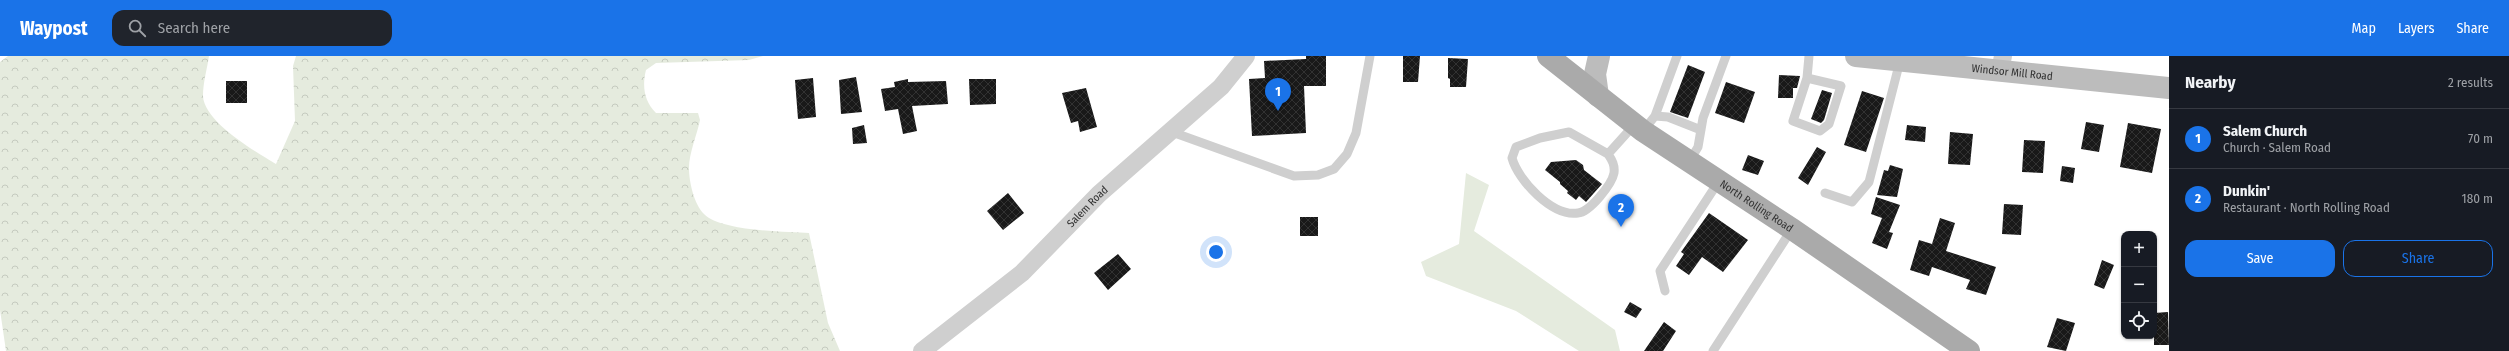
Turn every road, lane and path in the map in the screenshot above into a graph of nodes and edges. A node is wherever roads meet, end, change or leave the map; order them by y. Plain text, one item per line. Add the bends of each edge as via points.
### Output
1 (1246, 56) edge
2 (1370, 56) edge
3 (1548, 56) edge
4 (1599, 56) edge
5 (1677, 56) edge
6 (1726, 56) edge
7 (1809, 56) edge
8 (1856, 56) edge
9 (1908, 59) edge
10 (2002, 63) edge
11 (1807, 78) junction
12 (2169, 88) edge
13 (1598, 96) junction
14 (1645, 124) junction
15 (1701, 130) junction
16 (1172, 132) junction
17 (1608, 154) junction
18 (1689, 162) junction
19 (1719, 181) junction
20 (1825, 193) dead end
21 (1792, 229) junction
22 (1665, 291) dead end
23 (922, 351) edge
24 (1713, 351) edge
25 (1969, 351) edge

1 - 16 street, Salem Road via 1221,87
2 - 16 lane via 1356,133 1347,154 1334,169 1318,175 1294,176
3 - 13 main road, North Rolling Road
4 - 13 main road via 1595,74
5 - 14 lane
6 - 15 lane
7 - 11 lane
8 - 9 main road, Windsor Mill Road
9 - 10 main road, Windsor Mill Road
9 - 20 lane via 1869,182 1852,202
10 - 12 main road, Windsor Mill Road
11 - 11 lane via 1793,121 1820,131 1829,124 1841,86
13 - 14 main road, North Rolling Road
14 - 15 lane via 1668,117
14 - 17 lane
14 - 18 main road, North Rolling Road
15 - 18 lane via 1698,147
16 - 23 street, Salem Road via 1099,194 1022,273
17 - 17 lane via 1568,132 1516,147 1512,158 1515,168 1540,198 1562,211 1578,213 1588,209 1614,174 1614,164
18 - 19 main road, North Rolling Road
19 - 21 main road, North Rolling Road
19 - 22 lane via 1660,271
21 - 24 lane
21 - 25 main road, North Rolling Road

